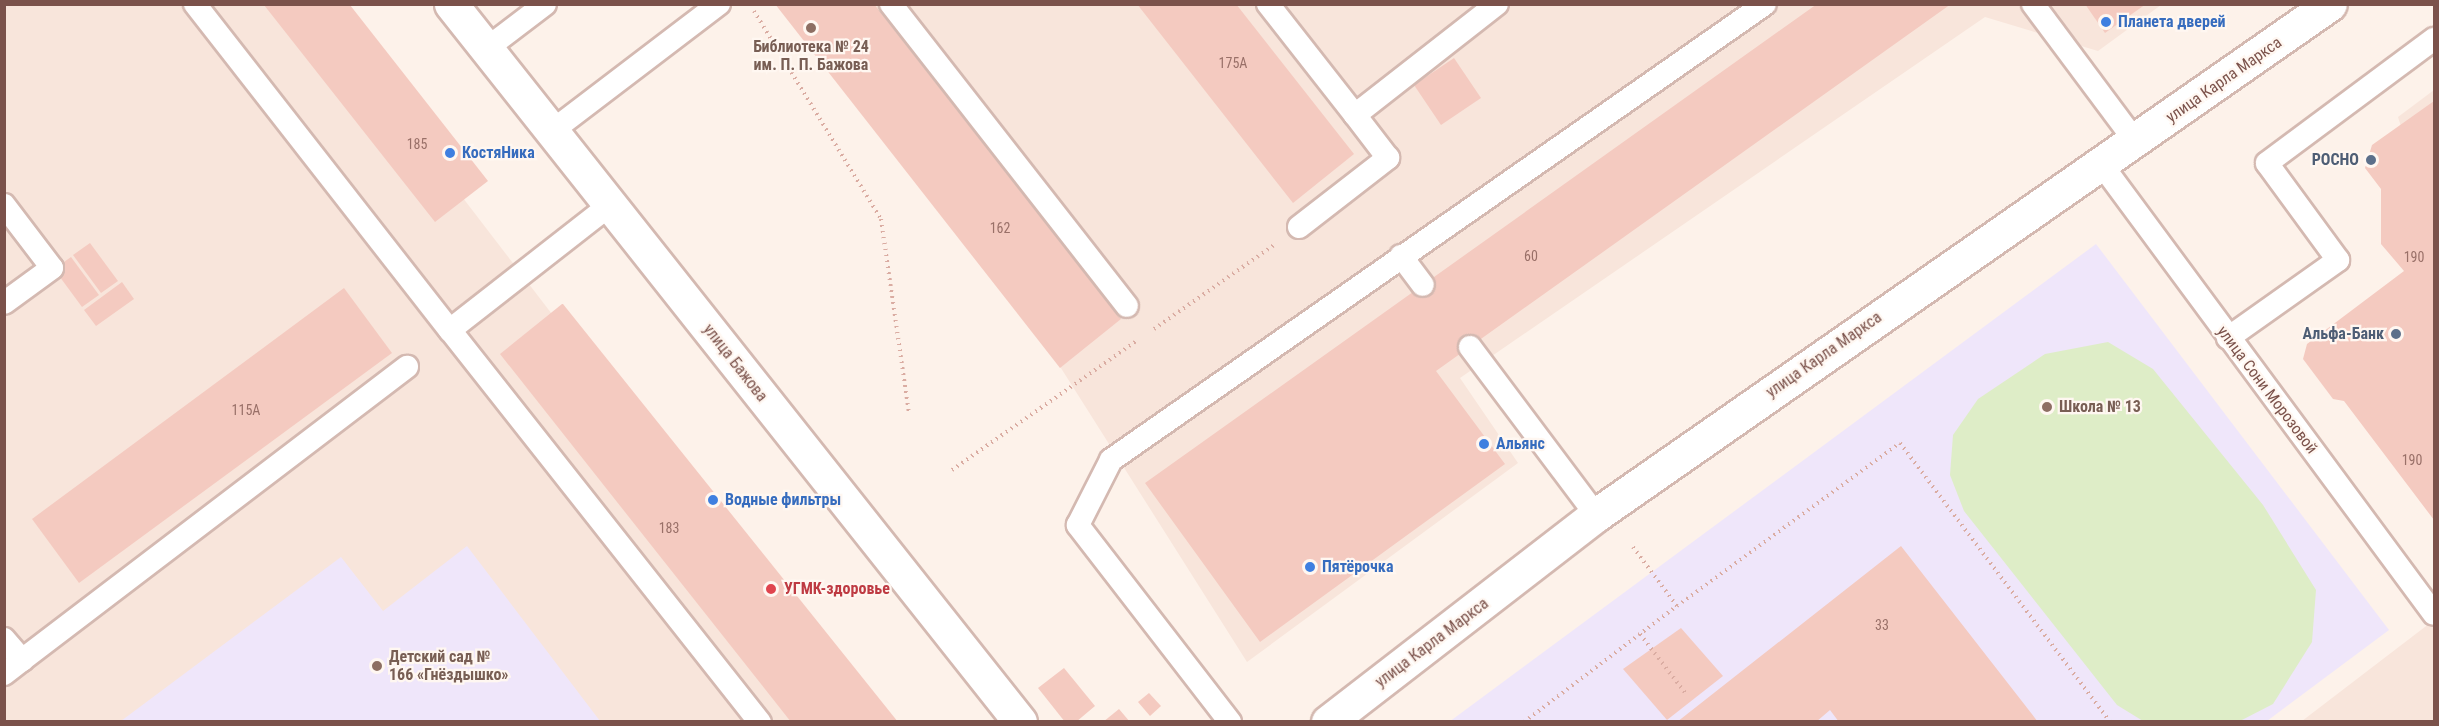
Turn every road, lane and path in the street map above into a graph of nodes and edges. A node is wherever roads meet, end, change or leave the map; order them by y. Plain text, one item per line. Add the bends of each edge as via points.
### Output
1 (195, 4) edge
2 (451, 4) edge
3 (545, 4) edge
4 (719, 4) edge
5 (755, 4) edge
6 (891, 4) edge
7 (1268, 4) edge
8 (1497, 4) edge
9 (1765, 4) edge
10 (2033, 4) edge
11 (2330, 4) edge
12 (2434, 39) edge
13 (486, 49) junction
14 (1355, 115) junction
15 (552, 131) junction
16 (2136, 142) junction
17 (2102, 165) junction
18 (4, 205) edge
19 (610, 205) junction
20 (1299, 227) joint
21 (1401, 256) junction
22 (1423, 285) dead end
23 (4, 303) edge
24 (1127, 306) dead end
25 (450, 330) junction
26 (2228, 338) junction
27 (1470, 347) dead end
28 (407, 367) dead end
29 (909, 414) dead end
30 (952, 470) dead end
31 (1596, 515) junction
32 (1633, 547) dead end
33 (1677, 606) junction
34 (2434, 614) edge
35 (1640, 634) junction
36 (4, 639) edge
37 (13, 667) edge
38 (1686, 693) dead end
39 (760, 722) edge
40 (1020, 722) edge
41 (1230, 722) edge
42 (1328, 722) edge
43 (1524, 722) edge
44 (2110, 722) edge

1 - 25 lane
2 - 13 street, улица Бажова
3 - 13 lane
4 - 15 lane
5 - 29 path via 754,13 881,219
6 - 24 lane
7 - 14 lane
8 - 14 lane
9 - 21 lane
10 - 16 lane
11 - 16 street, улица Карла Маркса
12 - 26 lane via 2267,163 2338,260
13 - 15 street, улица Бажова
14 - 20 lane via 1388,158
15 - 19 street, улица Бажова
16 - 17 street, улица Карла Маркса
17 - 26 lane, улица Сони Морозовой
17 - 31 street, улица Карла Маркса
18 - 23 lane via 52,268
19 - 25 lane
19 - 40 street, улица Бажова
20 - 30 path
21 - 22 lane
21 - 41 lane via 1111,460 1078,525
25 - 39 lane
26 - 34 lane, улица Сони Морозовой
27 - 31 lane
28 - 37 lane
31 - 42 street, улица Карла Маркса
32 - 33 path
33 - 35 path
33 - 44 path via 1900,443
35 - 38 path
35 - 43 path
36 - 37 lane

